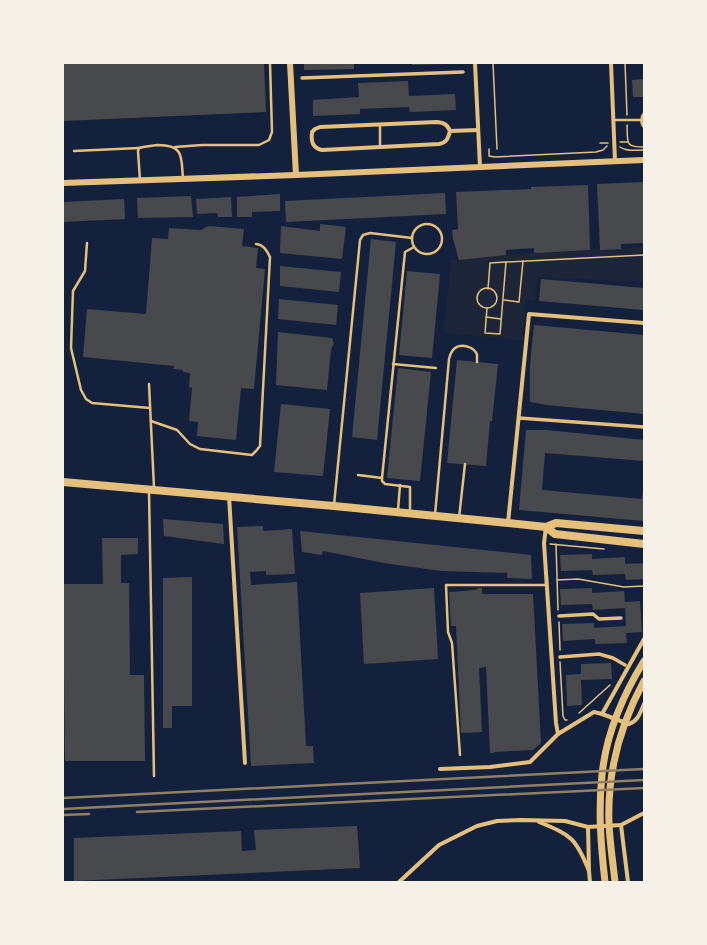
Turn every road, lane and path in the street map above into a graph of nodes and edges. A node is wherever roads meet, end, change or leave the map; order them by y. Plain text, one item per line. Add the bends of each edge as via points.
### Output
1 (270, 63) edge
2 (290, 63) edge
3 (476, 63) edge
4 (494, 63) edge
5 (611, 63) edge
6 (625, 63) edge
7 (463, 72) dead end
8 (302, 78) dead end
9 (644, 113) edge
10 (613, 120) junction
11 (627, 120) junction
12 (642, 120) junction
13 (380, 124) junction
14 (644, 127) edge
15 (478, 130) junction
16 (450, 131) junction
17 (614, 146) junction
18 (174, 147) junction
19 (380, 147) junction
20 (644, 147) edge
21 (139, 148) junction
22 (489, 149) dead end
23 (497, 149) dead end
24 (644, 150) edge
25 (74, 151) dead end
26 (644, 160) edge
27 (615, 161) junction
28 (480, 167) junction
29 (296, 175) junction
30 (183, 179) junction
31 (140, 181) junction
32 (63, 183) edge
33 (412, 238) junction
34 (88, 243) dead end
35 (256, 244) dead end
36 (414, 247) junction
37 (644, 255) edge
38 (523, 261) junction
39 (506, 262) junction
40 (488, 289) junction
41 (503, 300) junction
42 (487, 308) junction
43 (486, 318) junction
44 (501, 319) junction
45 (644, 323) edge
46 (477, 362) dead end
47 (393, 364) junction
48 (436, 368) dead end
49 (149, 384) dead end
50 (150, 408) junction
51 (519, 418) junction
52 (151, 421) junction
53 (644, 427) edge
54 (465, 464) dead end
55 (358, 475) dead end
56 (382, 478) junction
57 (63, 482) edge
58 (400, 485) junction
59 (152, 490) junction
60 (229, 496) junction
61 (334, 506) junction
62 (398, 512) junction
63 (409, 513) junction
64 (435, 516) junction
65 (459, 518) junction
66 (508, 523) junction
67 (546, 527) junction
68 (644, 531) edge
69 (544, 543) junction
70 (644, 544) edge
71 (610, 549) dead end
72 (557, 580) dead end
73 (546, 585) junction
74 (644, 586) edge
75 (558, 616) dead end
76 (621, 618) dead end
77 (644, 639) edge
78 (560, 657) dead end
79 (644, 661) edge
80 (625, 665) dead end
81 (644, 681) edge
82 (644, 704) edge
83 (602, 714) junction
84 (558, 734) junction
85 (460, 755) dead end
86 (245, 763) dead end
87 (440, 769) dead end
88 (154, 776) dead end
89 (644, 813) edge
90 (536, 821) junction
91 (621, 825) junction
92 (588, 827) junction
93 (589, 871) junction
94 (399, 882) edge
95 (590, 882) edge
96 (605, 882) edge
97 (615, 882) edge
98 (628, 882) edge

1 - 18 lane via 270,140 259,145
2 - 29 street
3 - 15 street
4 - 23 path
5 - 10 street
6 - 11 path
7 - 8 street
9 - 12 lane
10 - 11 lane
10 - 17 street
11 - 12 lane
11 - 20 path via 628,142 633,147
12 - 14 lane
13 - 16 street via 436,122 448,126
13 - 19 lane
13 - 19 street via 320,127 312,132 311,139 316,149 322,150
15 - 16 street
15 - 28 street
16 - 19 street via 444,143
17 - 22 path via 607,146 596,152 495,158 489,156
17 - 24 path via 630,151
17 - 27 street
18 - 21 lane via 166,145
18 - 30 lane via 181,157
21 - 25 lane
21 - 31 lane
26 - 27 street
27 - 28 street
28 - 29 street
29 - 30 street
30 - 31 street
31 - 32 street
33 - 36 lane
33 - 36 lane via 416,228 425,224 435,226 442,233 442,243 432,254 422,254
33 - 61 lane via 370,233 363,235 360,240
34 - 50 lane via 85,271 73,291 71,348 81,390 92,403
35 - 52 lane via 266,249 270,257 260,446 252,455 200,449 190,444 177,430
36 - 47 lane via 404,252
37 - 38 path
38 - 39 path
38 - 41 path via 519,302
39 - 40 path via 490,263
39 - 41 path
40 - 42 path via 493,291 497,299 495,304
40 - 42 path via 481,291 478,296 478,303
41 - 44 path
42 - 43 path
43 - 44 path
43 - 44 path via 484,333 500,334
45 - 51 street via 529,314
46 - 64 lane via 477,355 469,347 456,347 451,352
47 - 48 lane
47 - 56 lane
49 - 50 lane
50 - 52 lane
51 - 53 street
51 - 66 street
52 - 59 lane
54 - 65 lane
55 - 56 lane
56 - 58 lane via 385,484
57 - 59 main road
58 - 62 lane
58 - 63 lane via 410,487
59 - 60 main road
59 - 88 lane
60 - 61 main road
60 - 86 street
61 - 62 main road
62 - 63 main road
63 - 64 main road
64 - 65 main road
65 - 66 main road
66 - 67 main road
67 - 68 main road via 556,523
67 - 69 street
67 - 70 main road via 555,534
69 - 71 path
69 - 73 street
72 - 74 path via 578,579 624,587
73 - 84 street
73 - 85 lane via 446,585
75 - 76 street via 593,614 599,619
77 - 83 street
78 - 80 street via 599,654
79 - 96 main road via 620,709 605,754 600,816
81 - 97 main road via 624,725 611,776 609,824
82 - 83 street via 634,722 628,724
83 - 84 street via 594,712
84 - 87 street via 530,762
89 - 91 street
90 - 92 street via 564,820
90 - 93 street via 570,836 581,851
90 - 94 street via 497,822 477,826 438,844
91 - 92 street
91 - 98 street
92 - 93 street
93 - 95 street

